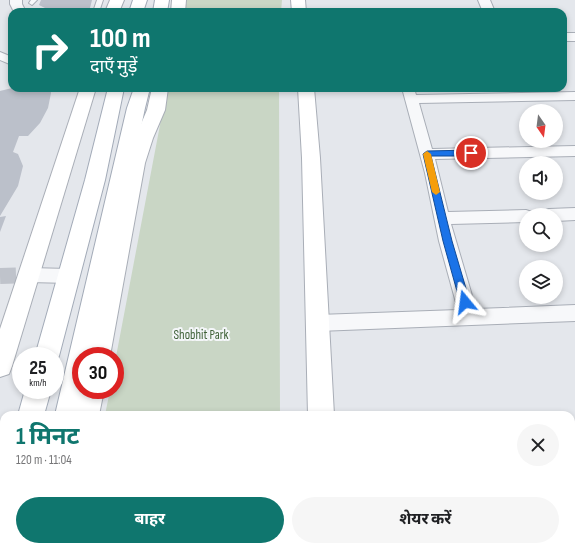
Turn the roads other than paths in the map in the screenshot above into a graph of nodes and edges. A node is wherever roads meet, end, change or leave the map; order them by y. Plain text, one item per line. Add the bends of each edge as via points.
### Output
1 (85, 92) edge
2 (115, 92) edge
3 (142, 92) edge
4 (158, 92) edge
5 (306, 92) edge
6 (410, 94) edge
7 (575, 96) edge
8 (145, 122) junction
9 (575, 151) edge
10 (427, 154) junction
11 (563, 214) edge
12 (575, 214) edge
13 (519, 216) edge
14 (442, 218) junction
15 (29, 275) junction
16 (69, 276) junction
17 (575, 313) edge
18 (469, 317) junction
19 (318, 323) junction
20 (49, 347) edge
21 (83, 347) edge
22 (100, 347) edge
23 (0, 366) edge
24 (72, 397) edge
25 (35, 399) edge
26 (89, 399) edge
27 (32, 411) edge
28 (69, 411) edge
29 (87, 411) edge
30 (321, 411) edge

1 - 15 street
2 - 16 street
3 - 8 street
4 - 8 street
5 - 19 street
6 - 7 street
6 - 10 street
8 - 21 street
8 - 22 street
9 - 10 street
10 - 14 street
11 - 12 street
13 - 14 street
14 - 18 street
15 - 16 street
15 - 23 street
16 - 20 street
17 - 18 street
18 - 19 street
19 - 30 street
24 - 28 street
25 - 27 street
26 - 29 street

